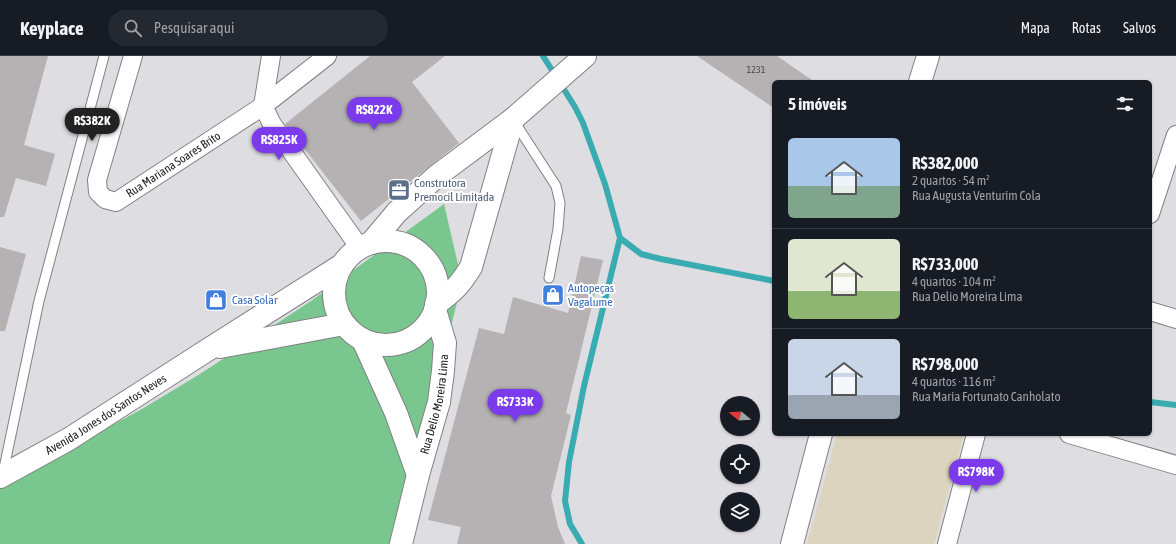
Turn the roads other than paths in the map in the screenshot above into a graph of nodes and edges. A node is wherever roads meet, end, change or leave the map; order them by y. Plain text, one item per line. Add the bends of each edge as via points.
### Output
1 (104, 56) edge
2 (133, 56) edge
3 (271, 56) edge
4 (328, 56) edge
5 (585, 56) edge
6 (928, 56) edge
7 (921, 80) edge
8 (263, 106) junction
9 (513, 119) junction
10 (1176, 135) edge
11 (1152, 208) edge
12 (366, 246) junction
13 (342, 265) junction
14 (549, 278) dead end
15 (435, 307) junction
16 (1152, 312) edge
17 (1176, 319) edge
18 (344, 324) junction
19 (363, 340) junction
20 (209, 349) junction
21 (820, 436) edge
22 (975, 436) edge
23 (1076, 436) edge
24 (1176, 465) edge
25 (418, 475) junction
26 (1, 477) edge
27 (401, 544) edge
28 (792, 544) edge
29 (947, 544) edge

1 - 26 lane via 39,301
2 - 8 street, Rua Mariana Soares Brito via 97,180 98,192 105,199 116,202
3 - 8 street
4 - 8 street, Rua Mariana Soares Brito
5 - 9 main road, Avenida Jones dos Santos Neves
6 - 7 main road
8 - 12 street via 272,124
9 - 12 main road, Avenida Jones dos Santos Neves via 438,175 397,212
9 - 14 lane via 556,186 560,203
9 - 15 main road, Avenida Jones dos Santos Neves via 471,267 454,291
10 - 11 street
12 - 13 main road, Avenida Jones dos Santos Neves via 350,256
12 - 15 main road via 384,241 396,242 419,253 427,262 437,285
13 - 18 main road, Avenida Jones dos Santos Neves via 334,289 334,302
13 - 20 main road, Avenida Jones dos Santos Neves
15 - 19 main road, Avenida Jones dos Santos Neves via 429,321 411,338 388,345
15 - 25 main road, Rua Delio Moreira Lima via 445,343 443,371 439,402
16 - 17 street
18 - 19 main road, Avenida Jones dos Santos Neves via 352,334
18 - 20 main road, Avenida Jones dos Santos Neves
19 - 25 main road, Rua Delio Moreira Lima via 396,413
20 - 26 main road, Avenida Jones dos Santos Neves via 69,439
21 - 28 main road
22 - 29 street
23 - 24 street
25 - 27 main road, Rua Delio Moreira Lima

